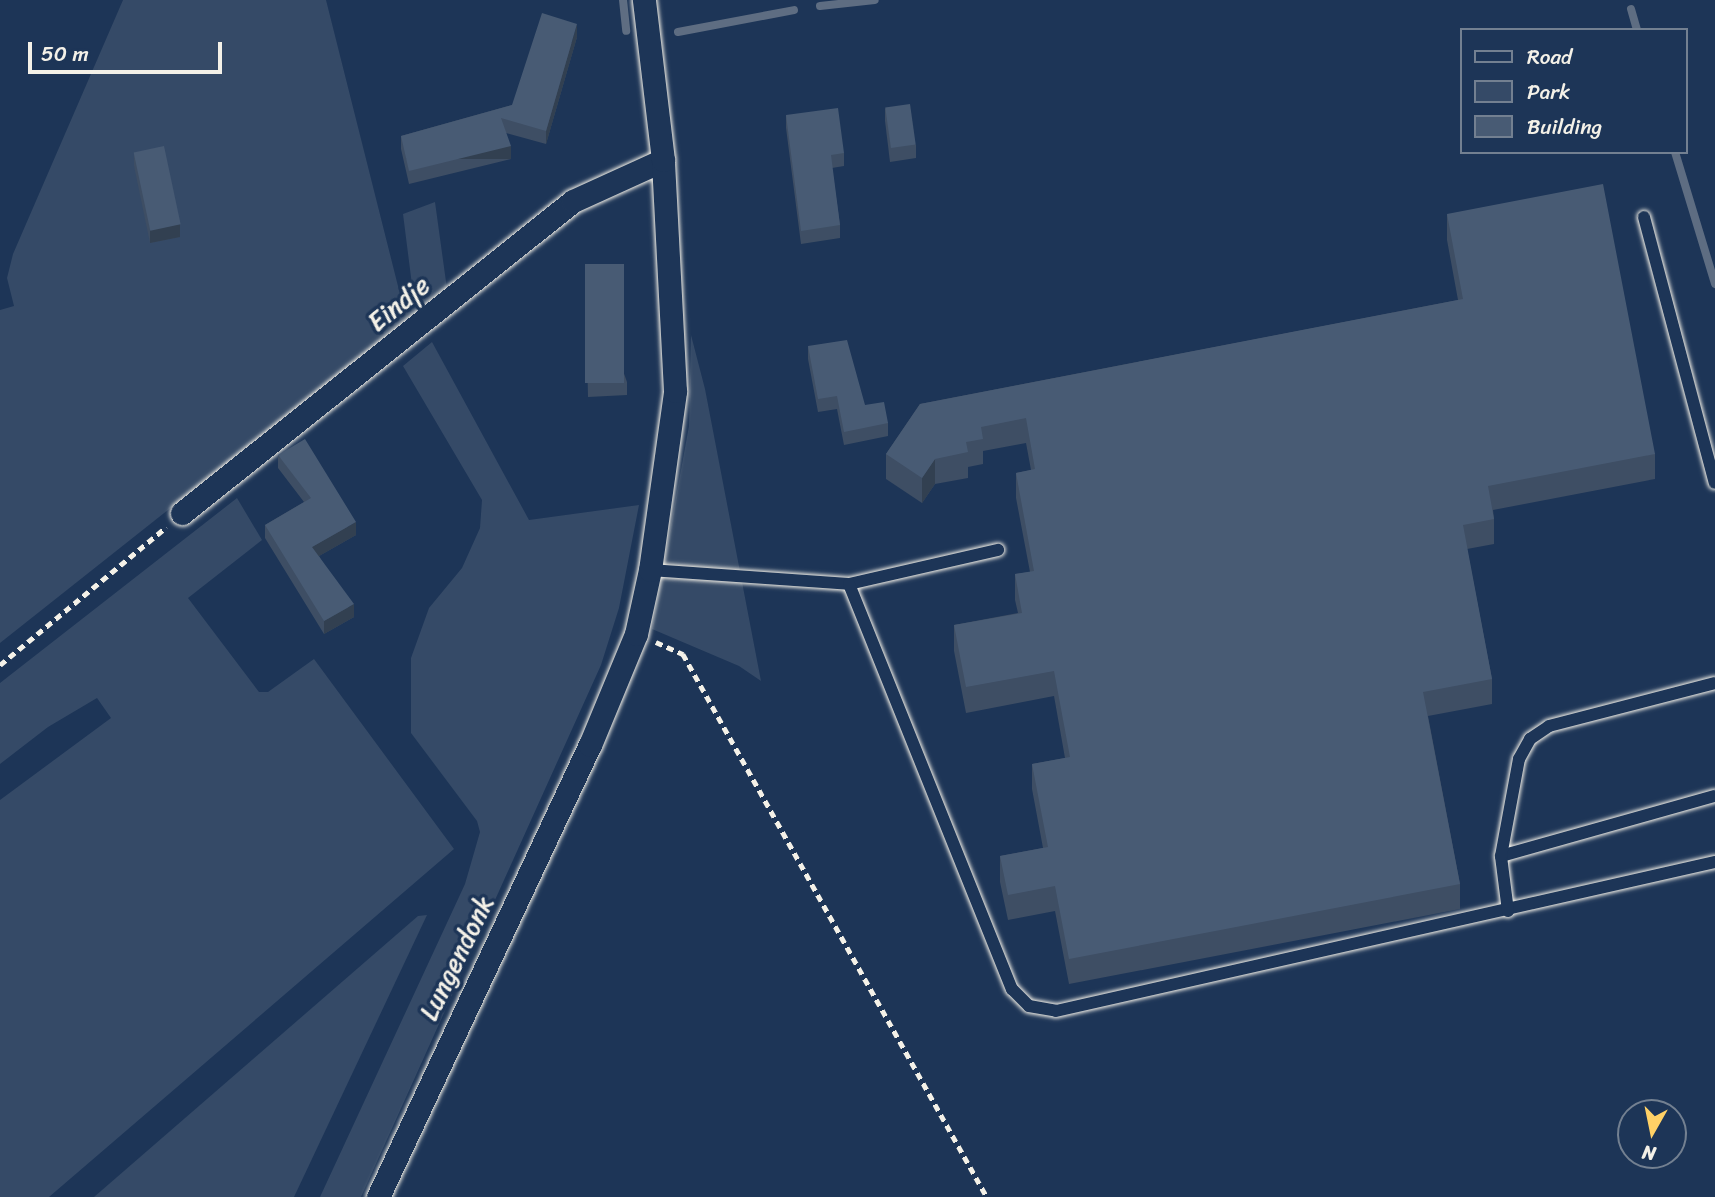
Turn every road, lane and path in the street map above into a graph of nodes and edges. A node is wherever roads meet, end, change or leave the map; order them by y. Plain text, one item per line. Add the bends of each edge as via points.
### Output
1 (644, 0) edge
2 (663, 160) junction
3 (1644, 217) dead end
4 (1715, 483) edge
5 (182, 513) joint
6 (998, 550) dead end
7 (650, 570) junction
8 (849, 584) junction
9 (636, 634) junction
10 (0, 665) edge
11 (1715, 683) edge
12 (1715, 796) edge
13 (1500, 856) junction
14 (1715, 862) edge
15 (1508, 911) junction
16 (377, 1197) edge
17 (987, 1197) edge

1 - 2 street
2 - 5 street, Eindje via 573,201
2 - 7 street via 675,391
3 - 4 lane
5 - 10 path
6 - 8 lane
7 - 8 lane
7 - 9 street
8 - 15 lane via 1012,989 1029,1006 1056,1011
9 - 16 street, Lungendonk via 590,744
9 - 17 path via 683,654
11 - 13 lane via 1549,726 1530,739 1519,759
12 - 13 lane
13 - 15 lane
14 - 15 lane

